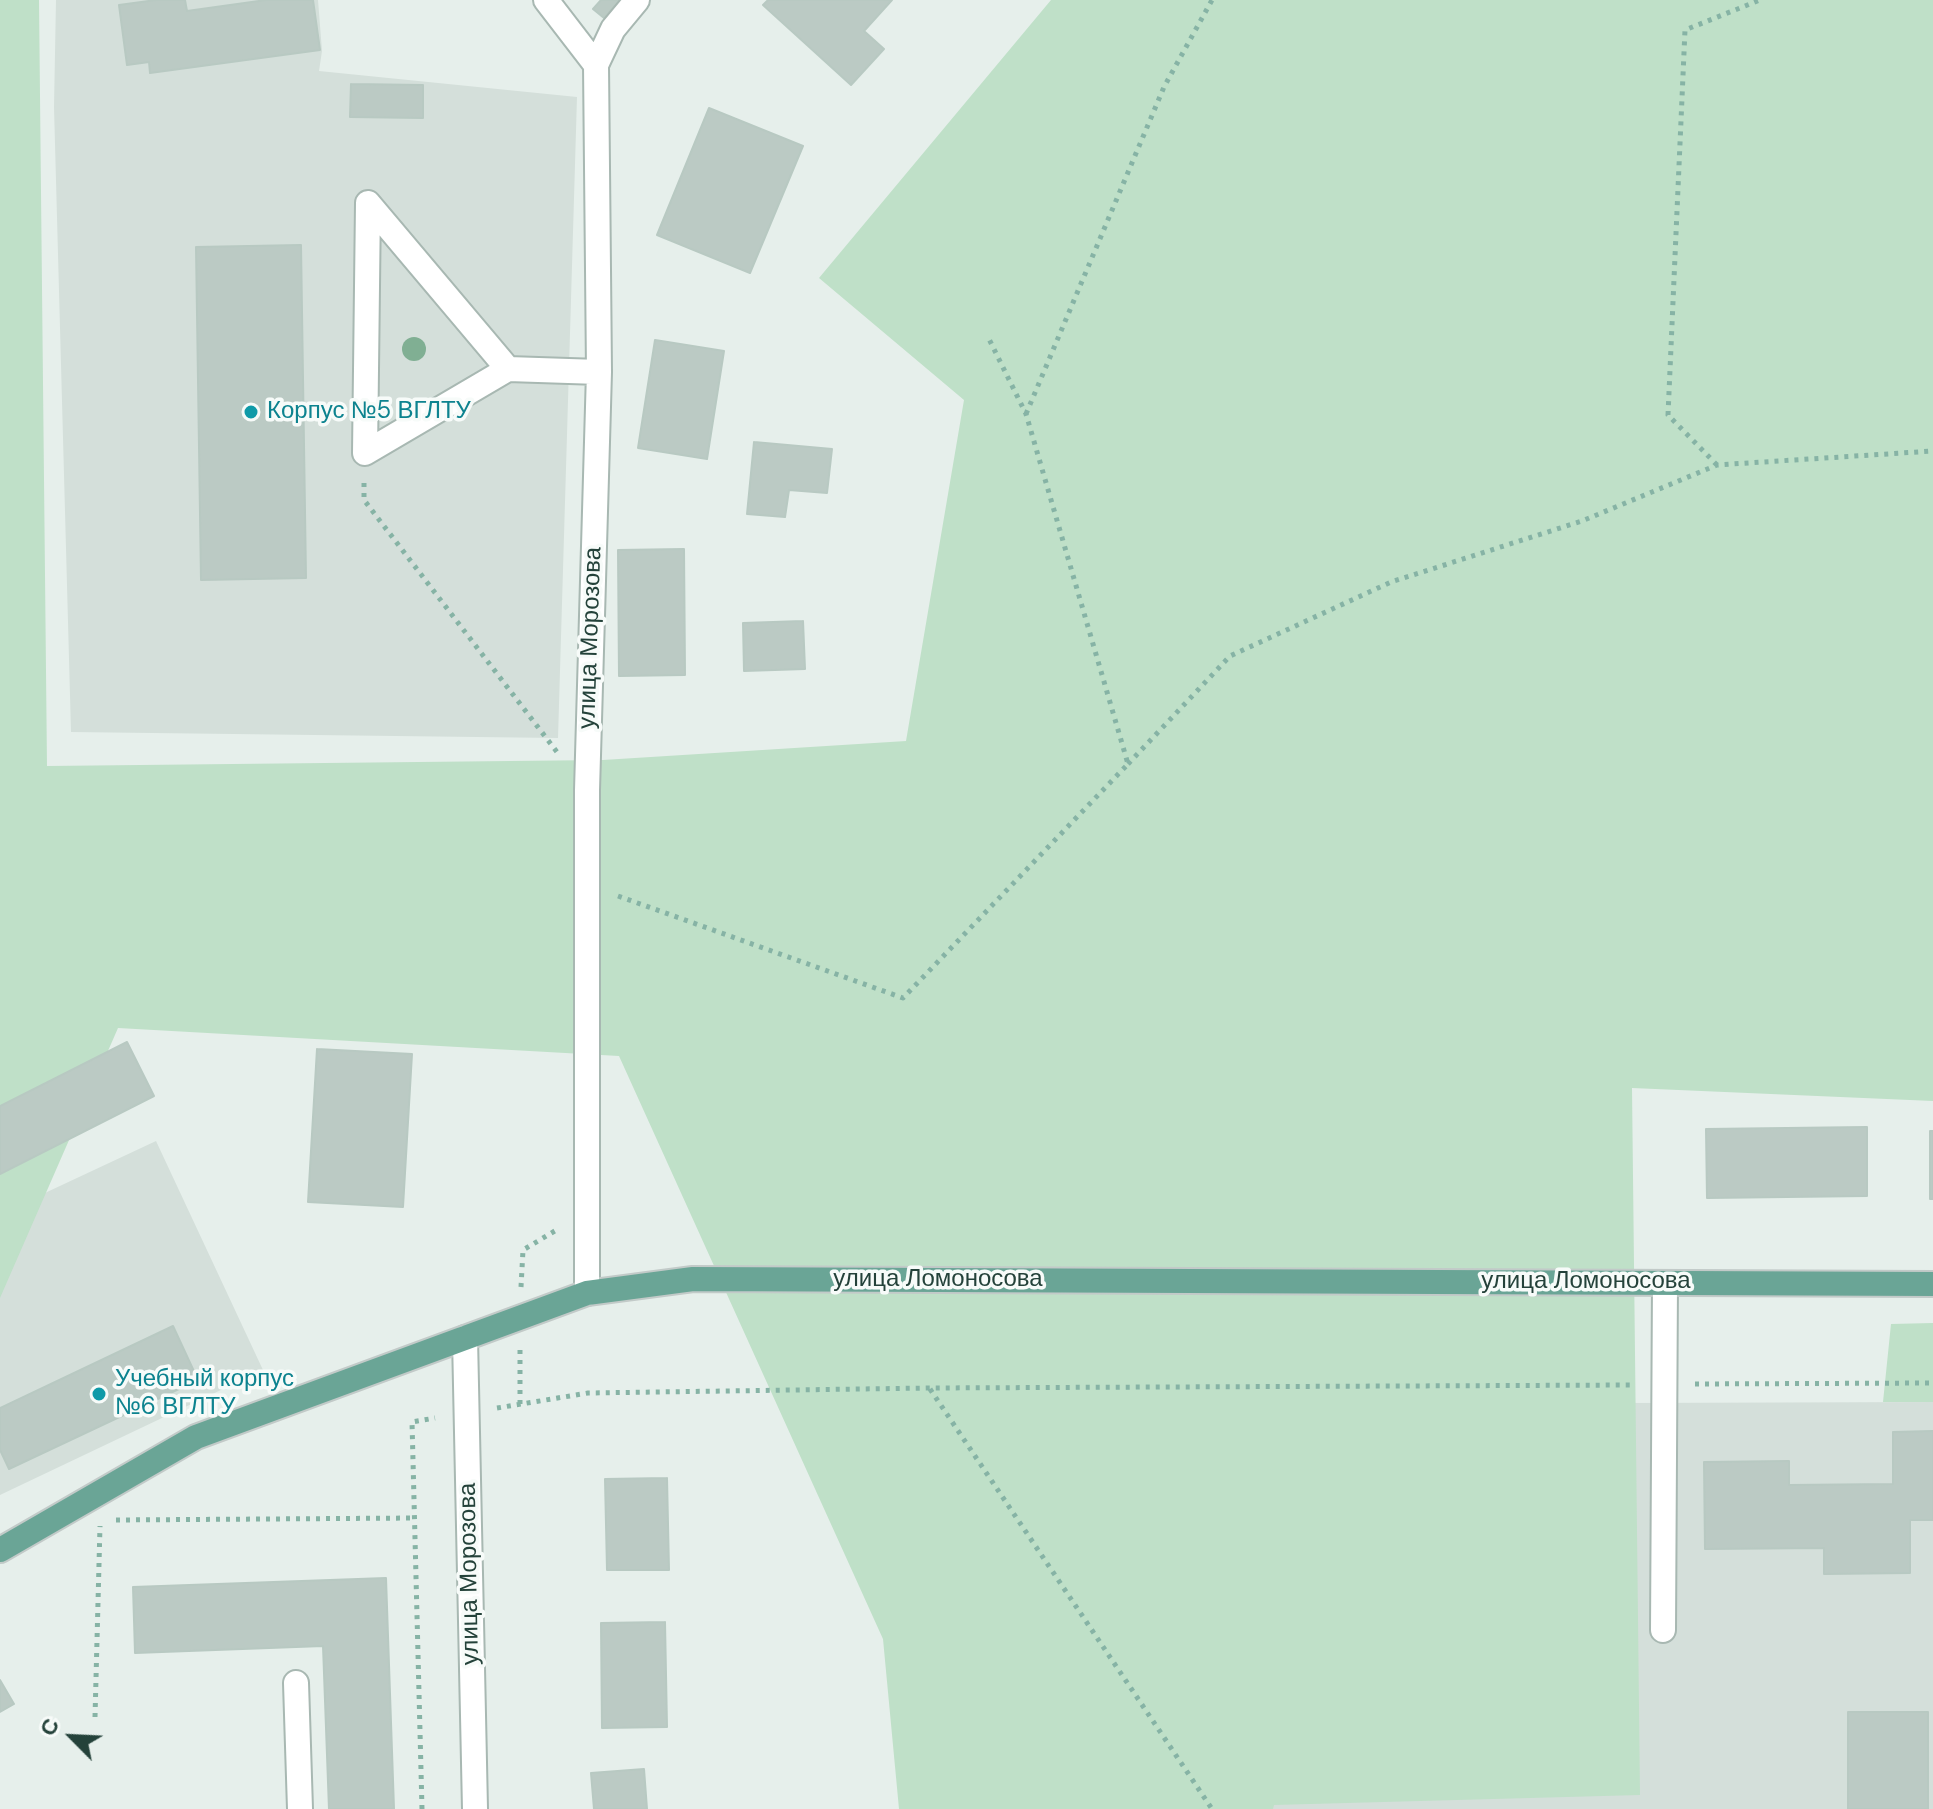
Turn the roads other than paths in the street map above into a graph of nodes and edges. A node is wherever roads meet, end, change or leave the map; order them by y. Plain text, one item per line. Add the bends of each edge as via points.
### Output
1 (546, 0) edge
2 (637, 0) edge
3 (596, 65) junction
4 (508, 369) junction
5 (599, 372) junction
6 (1665, 1283) junction
7 (1933, 1284) edge
8 (587, 1293) junction
9 (465, 1338) junction
10 (0, 1550) edge
11 (1663, 1630) dead end
12 (296, 1683) dead end
13 (300, 1809) edge
14 (475, 1809) edge

1 - 3 street
2 - 3 street via 613,29
3 - 5 street, улица Морозова
4 - 4 street via 365,453 368,203
4 - 5 street
5 - 8 street, улица Морозова via 587,790
6 - 7 main road, улица Ломоносова
6 - 8 main road, улица Ломоносова via 693,1279
6 - 11 street
8 - 9 main road, улица Ломоносова
9 - 10 main road, улица Ломоносова via 196,1437
9 - 14 street, улица Морозова
12 - 13 street

